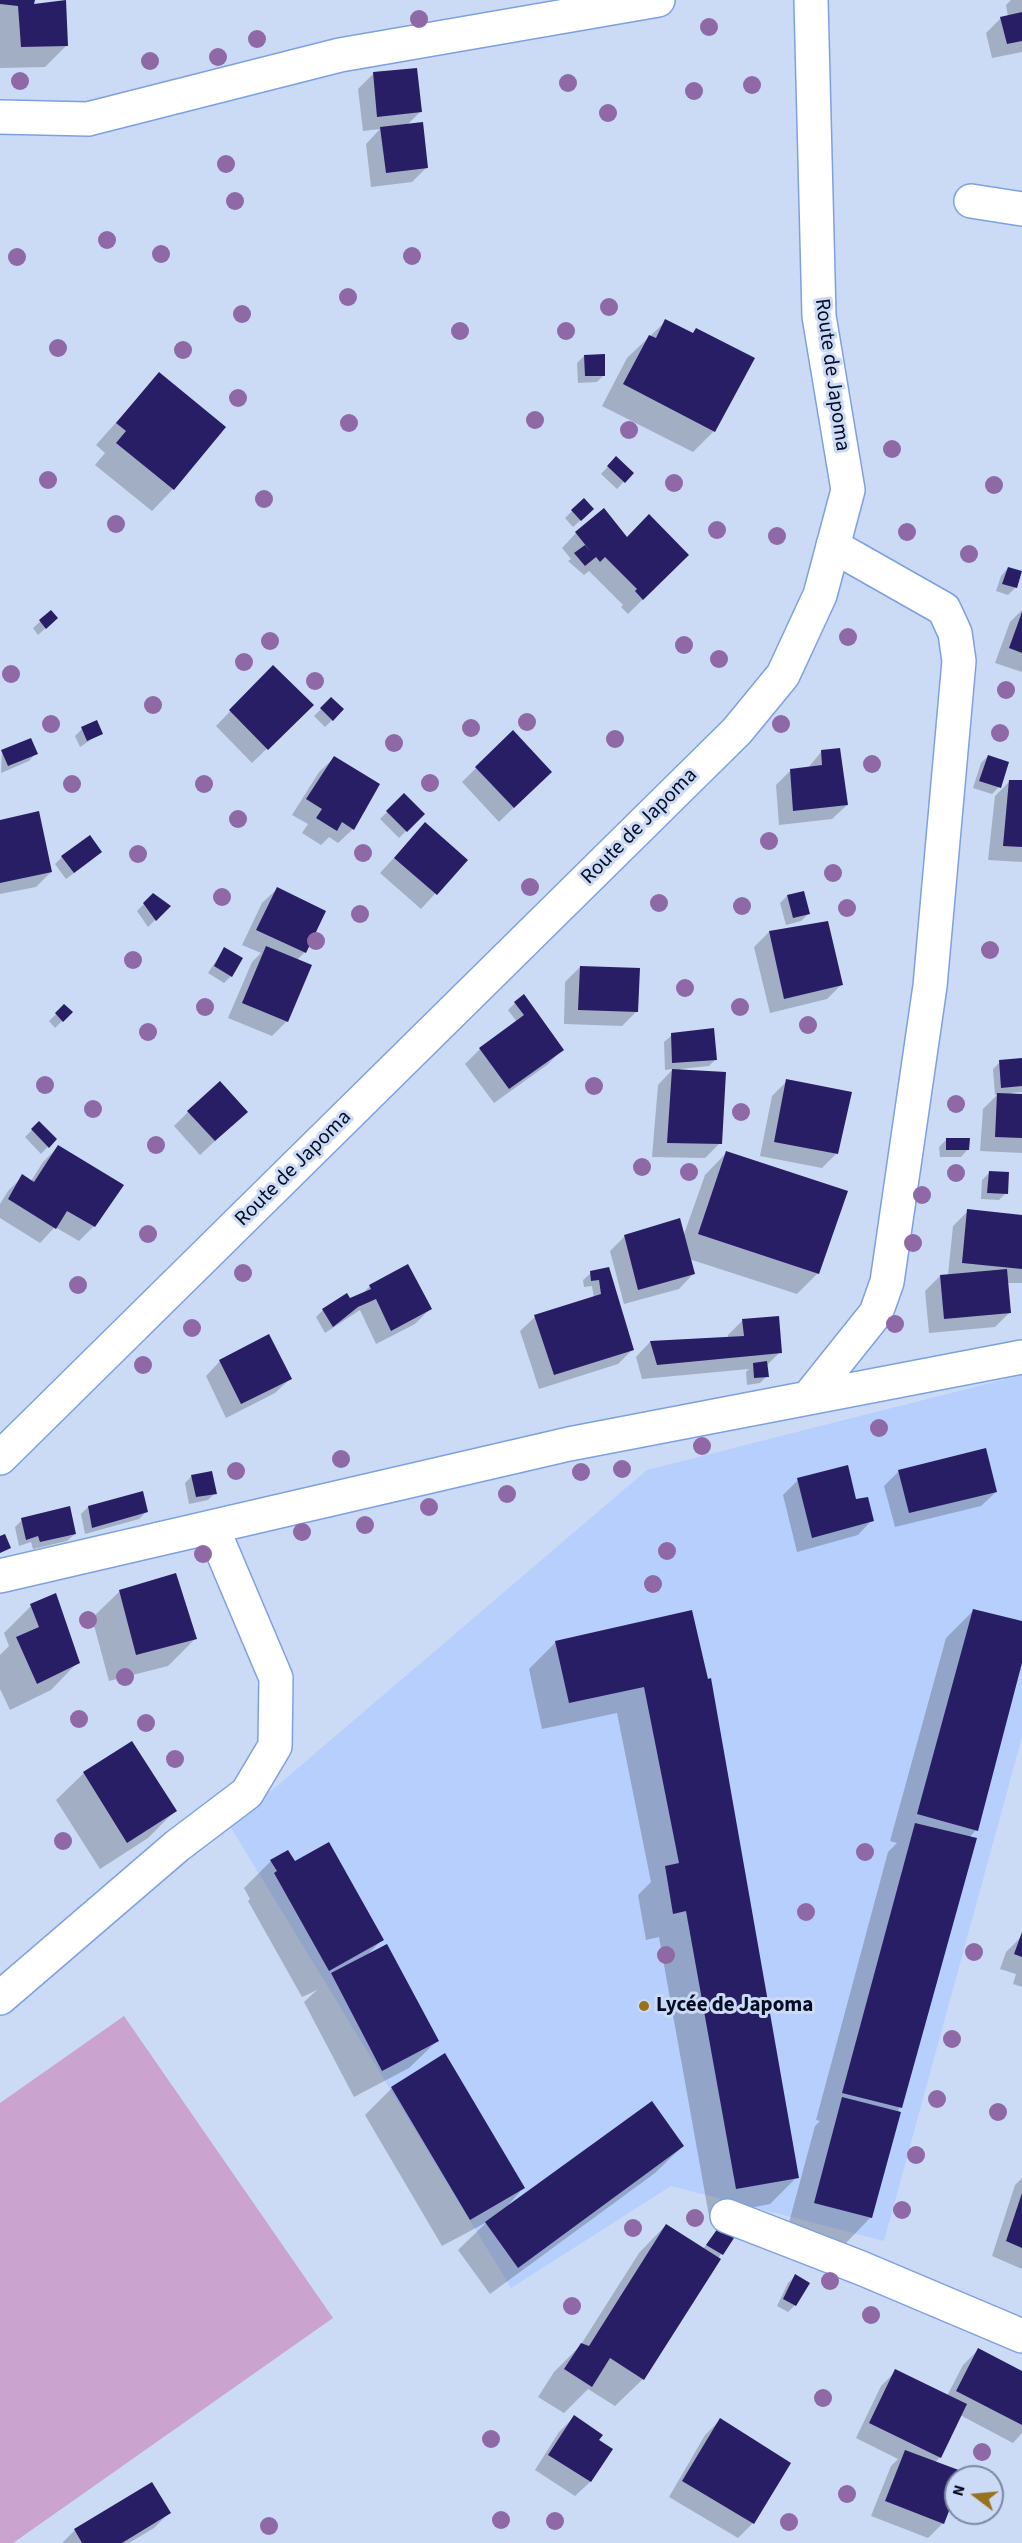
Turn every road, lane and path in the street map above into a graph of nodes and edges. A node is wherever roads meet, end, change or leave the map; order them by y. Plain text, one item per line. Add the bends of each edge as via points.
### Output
1 (658, 0) edge
2 (811, 0) edge
3 (0, 117) edge
4 (971, 201) dead end
5 (1022, 209) edge
6 (833, 546) junction
7 (1022, 1357) edge
8 (808, 1398) junction
9 (0, 1458) edge
10 (212, 1527) junction
11 (0, 1576) edge
12 (0, 1998) edge
13 (727, 2216) dead end
14 (1022, 2336) edge

1 - 3 street via 340,54 88,119
2 - 6 street, Route de Japoma via 819,316 848,490
4 - 5 street
6 - 8 street via 944,609 955,633 959,661 930,986 887,1282 876,1312
6 - 9 street, Route de Japoma via 820,595 783,675 737,731
7 - 8 street
8 - 10 street via 569,1444
10 - 11 street
10 - 12 street via 276,1678 275,1746 247,1793 177,1846
13 - 14 street

